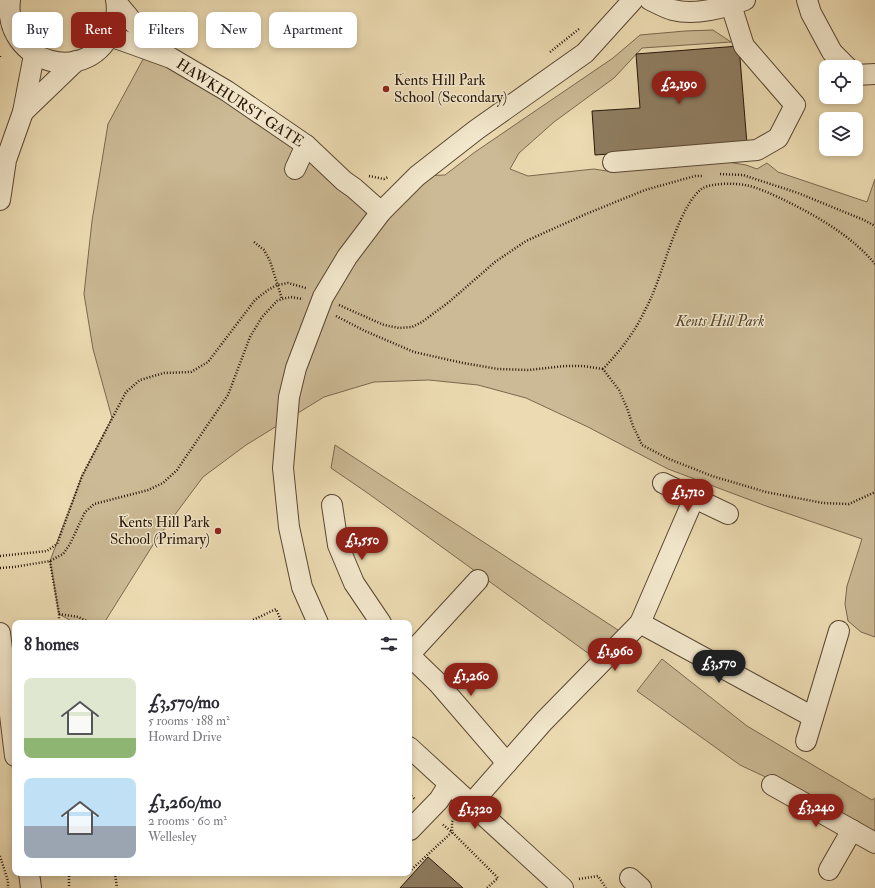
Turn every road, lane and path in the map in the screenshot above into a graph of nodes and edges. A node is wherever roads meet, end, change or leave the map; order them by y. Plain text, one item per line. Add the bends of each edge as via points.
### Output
1 (10, 0) edge
2 (633, 0) edge
3 (650, 0) edge
4 (807, 0) edge
5 (117, 1) edge
6 (738, 3) edge
7 (671, 5) edge
8 (116, 12) edge
9 (6, 22) edge
10 (126, 42) edge
11 (101, 48) edge
12 (34, 55) junction
13 (171, 58) junction
14 (840, 60) edge
15 (76, 61) junction
16 (875, 74) edge
17 (863, 75) edge
18 (23, 112) junction
19 (306, 145) junction
20 (613, 162) dead end
21 (295, 169) dead end
22 (719, 174) dead end
23 (707, 175) dead end
24 (0, 200) edge
25 (381, 212) junction
26 (875, 226) edge
27 (254, 242) dead end
28 (875, 264) edge
29 (277, 285) junction
30 (282, 299) junction
31 (310, 299) junction
32 (604, 369) junction
33 (663, 483) dead end
34 (875, 492) edge
35 (694, 498) junction
36 (332, 505) dead end
37 (728, 514) dead end
38 (0, 556) edge
39 (50, 561) junction
40 (0, 568) edge
41 (478, 580) dead end
42 (59, 614) junction
43 (59, 620) edge
44 (84, 620) edge
45 (253, 620) edge
46 (281, 620) edge
47 (317, 620) edge
48 (379, 620) edge
49 (640, 623) junction
50 (840, 631) dead end
51 (0, 634) edge
52 (412, 652) edge
53 (412, 658) edge
54 (813, 717) junction
55 (12, 732) edge
56 (806, 741) dead end
57 (412, 750) edge
58 (507, 763) junction
59 (449, 784) junction
60 (772, 785) dead end
61 (463, 810) junction
62 (412, 828) edge
63 (852, 830) junction
64 (452, 832) junction
65 (875, 843) edge
66 (0, 856) edge
67 (412, 870) edge
68 (829, 870) dead end
69 (29, 876) edge
70 (69, 876) edge
71 (115, 876) edge
72 (568, 884) edge
73 (8, 888) edge
74 (31, 888) edge
75 (69, 888) edge
76 (117, 888) edge
77 (487, 888) edge
78 (606, 888) edge

1 - 9 street
2 - 25 street via 584,52 470,134 417,176
3 - 7 street
4 - 14 street via 811,13 832,52
5 - 8 street
5 - 13 street, HAWKHURST GATE via 132,21
6 - 7 street via 690,13
6 - 20 street via 744,46 795,104 778,138 757,150
9 - 12 street via 21,43
10 - 13 street, HAWKHURST GATE
11 - 15 street via 90,56
12 - 15 street via 54,62
12 - 18 street
13 - 19 street, HAWKHURST GATE via 227,91
15 - 18 street
16 - 17 street
18 - 24 street via 6,160
19 - 21 street
19 - 25 street, HAWKHURST GATE
22 - 26 path via 743,175 784,188
23 - 31 path via 645,190 526,241 495,262 449,302 412,327 384,325
25 - 31 street via 347,257
27 - 29 path via 264,250 270,261
28 - 32 path via 838,230 774,195 746,185 718,184 704,188 694,196 683,216 655,289 633,332
29 - 30 path
29 - 31 path via 288,283
29 - 38 path via 255,300 208,362 191,372 164,373 140,380 126,392 82,476 57,544 47,551
30 - 31 path
30 - 39 path via 262,316 250,337 228,395 177,470 163,483 148,490 94,504 85,512 63,554
31 - 32 path via 365,331 414,352 498,369 529,370 565,366
31 - 47 street via 291,389 283,468 289,527 302,587
32 - 34 path via 619,390 642,445 669,460 766,492 823,503 848,504
33 - 35 street
35 - 37 street
35 - 49 street
36 - 48 street via 338,545 354,583
39 - 40 path
39 - 42 path
41 - 52 street
42 - 43 path
42 - 44 path
45 - 46 path via 276,610
49 - 54 street
49 - 58 street via 544,721
50 - 54 street
51 - 55 street
53 - 58 street via 438,683
54 - 56 street
57 - 59 street
58 - 61 street
59 - 61 street
59 - 62 street via 439,800
60 - 63 street
61 - 64 path via 452,822
61 - 72 street
63 - 65 street
63 - 68 street
64 - 67 path
64 - 77 path via 498,878
66 - 73 path
69 - 74 street
70 - 75 path
71 - 76 path
72 - 78 path via 598,876

